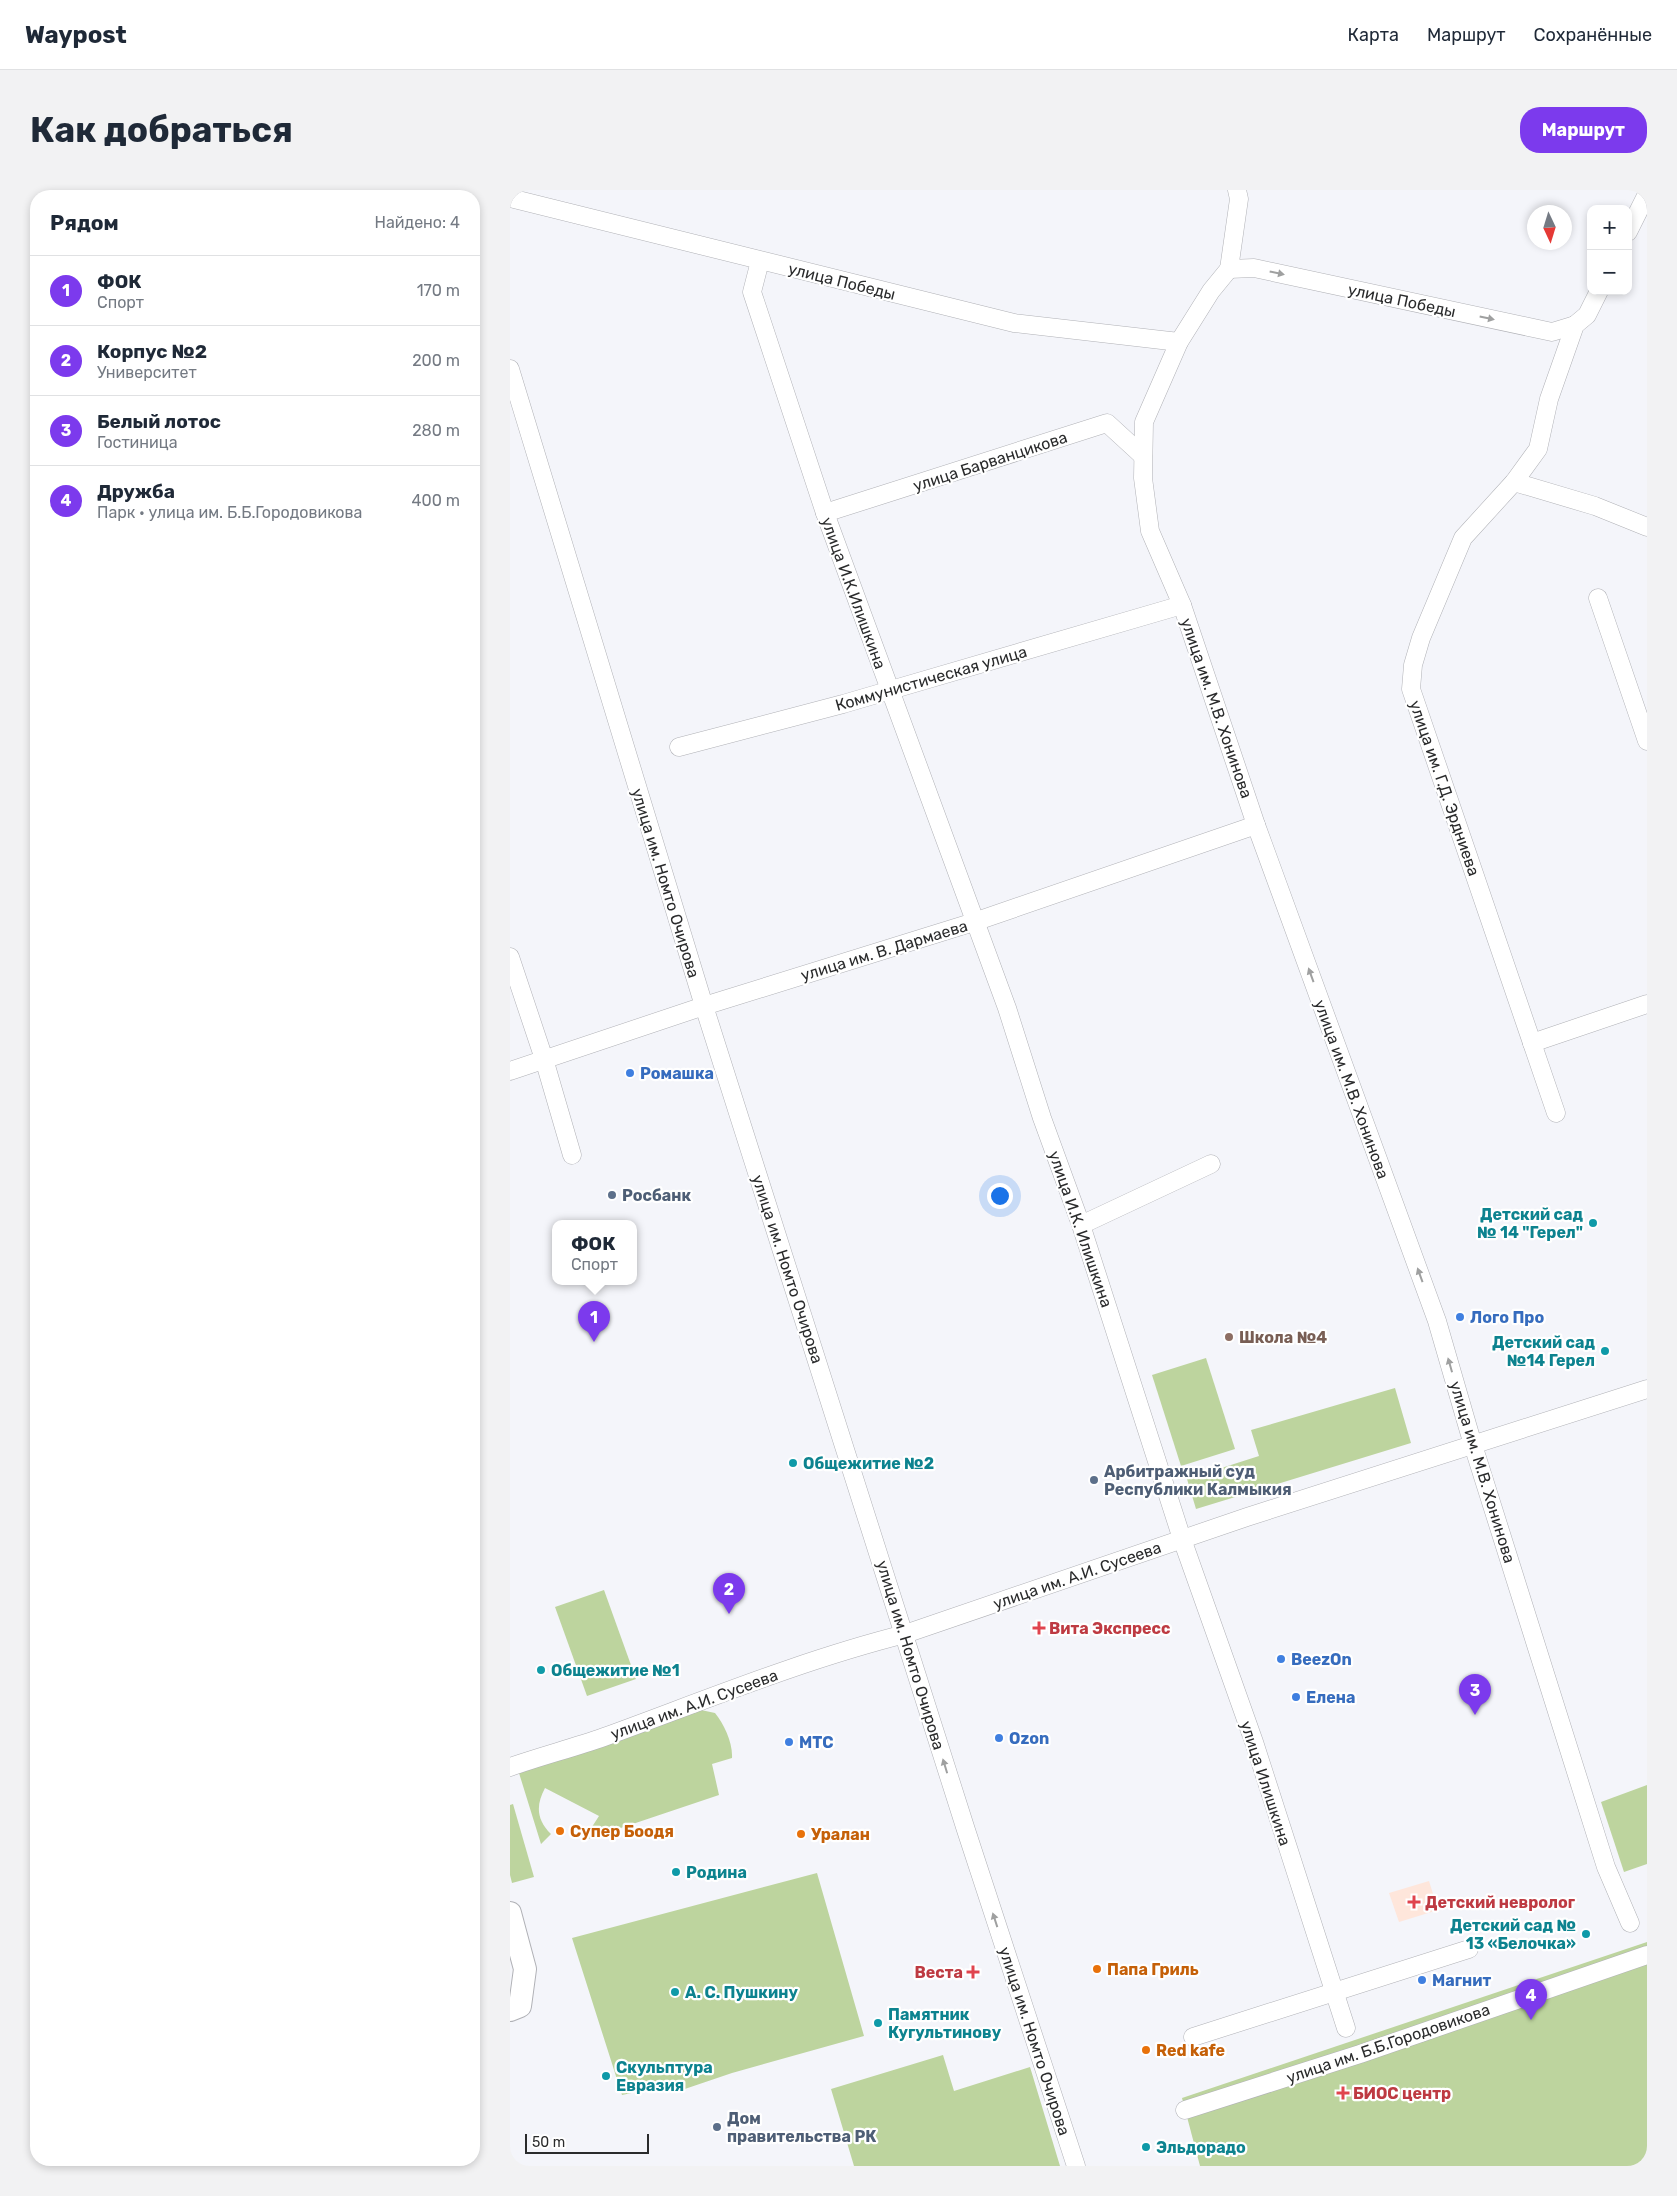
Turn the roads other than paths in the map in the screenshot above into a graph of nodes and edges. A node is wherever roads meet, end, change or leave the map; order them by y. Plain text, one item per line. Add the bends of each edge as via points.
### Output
1 (1237, 190) edge
2 (1647, 194) edge
3 (511, 201) edge
4 (1632, 224) edge
5 (760, 261) junction
6 (1229, 270) junction
7 (1597, 295) edge
8 (1575, 325) junction
9 (1179, 342) junction
10 (510, 369) edge
11 (1143, 456) junction
12 (1514, 482) junction
13 (825, 513) junction
14 (1647, 527) edge
15 (1598, 598) dead end
16 (1182, 605) junction
17 (889, 691) junction
18 (1647, 740) edge
19 (678, 747) dead end
20 (1256, 825) junction
21 (974, 922) junction
22 (510, 957) edge
23 (1647, 1004) edge
24 (704, 1006) junction
25 (1532, 1043) junction
26 (544, 1059) junction
27 (510, 1071) edge
28 (1556, 1113) dead end
29 (572, 1155) dead end
30 (1211, 1164) dead end
31 (1081, 1225) junction
32 (1647, 1389) edge
33 (1473, 1445) junction
34 (1182, 1539) junction
35 (905, 1634) junction
36 (510, 1767) edge
37 (510, 1913) edge
38 (1630, 1923) dead end
39 (1469, 1949) dead end
40 (1647, 1955) edge
41 (1335, 1992) junction
42 (515, 2008) edge
43 (1346, 2028) dead end
44 (1193, 2037) dead end
45 (1185, 2110) dead end
46 (1076, 2166) edge

1 - 6 street via 1239,199
2 - 4 street
3 - 5 street, улица Победы
5 - 9 street, улица Победы via 1014,323
5 - 13 street, улица И.К.Илишкина via 752,292
6 -> 8 street, улица Победы via 1254,268 1552,332
6 - 9 street, улица им. М.В. Хонинова via 1211,291
7 - 8 street, улица им. Г.Д. Эрдниева via 1587,315
8 - 12 street, улица им. Г.Д. Эрдниева via 1549,399 1538,449
9 - 11 street, улица им. М.В. Хонинова via 1144,422
10 - 24 street, улица им. Номто Очирова
11 - 13 street, улица Барванцикова via 1107,423
11 - 16 street, улица им. М.В. Хонинова via 1150,531
12 - 14 street via 1595,506
12 - 25 street, улица им. Г.Д. Эрдниева via 1463,538 1421,638 1411,689
13 - 17 street, улица И.К.Илишкина
15 - 18 street
16 - 17 street, Коммунистическая улица
16 - 20 street, улица им. М.В. Хонинова
17 - 19 street, Коммунистическая улица
17 - 21 street, улица И.К.Илишкина
20 - 21 street, улица им. В. Дармаева
33 -> 20 street, улица им. М.В. Хонинова via 1437,1321
21 - 24 street, улица им. В. Дармаева
21 - 31 street, улица И.К. Илишкина
22 - 26 street
23 - 25 street
24 - 26 street, улица им. В. Дармаева
24 - 35 street, улица им. Номто Очирова
25 - 28 street, улица им. Г.Д. Эрдниева
26 - 27 street, улица им. В. Дармаева
26 - 29 street
30 - 31 street
31 - 34 street, улица И.К. Илишкина
32 - 33 street, улица им. А.И. Сусеева
33 - 34 street, улица им. А.И. Сусеева
33 - 38 street, улица им. М.В. Хонинова via 1606,1867
34 - 35 street, улица им. А.И. Сусеева
34 - 41 street, улица Илишкина via 1254,1742
35 - 36 street, улица им. А.И. Сусеева via 873,1642
46 -> 35 street, улица им. Номто Очирова
37 - 42 main road via 525,1969
39 - 41 street
40 - 45 street, улица им. Б.Б.Городовикова via 1360,2054
41 - 43 street, улица Илишкина
41 - 44 street

